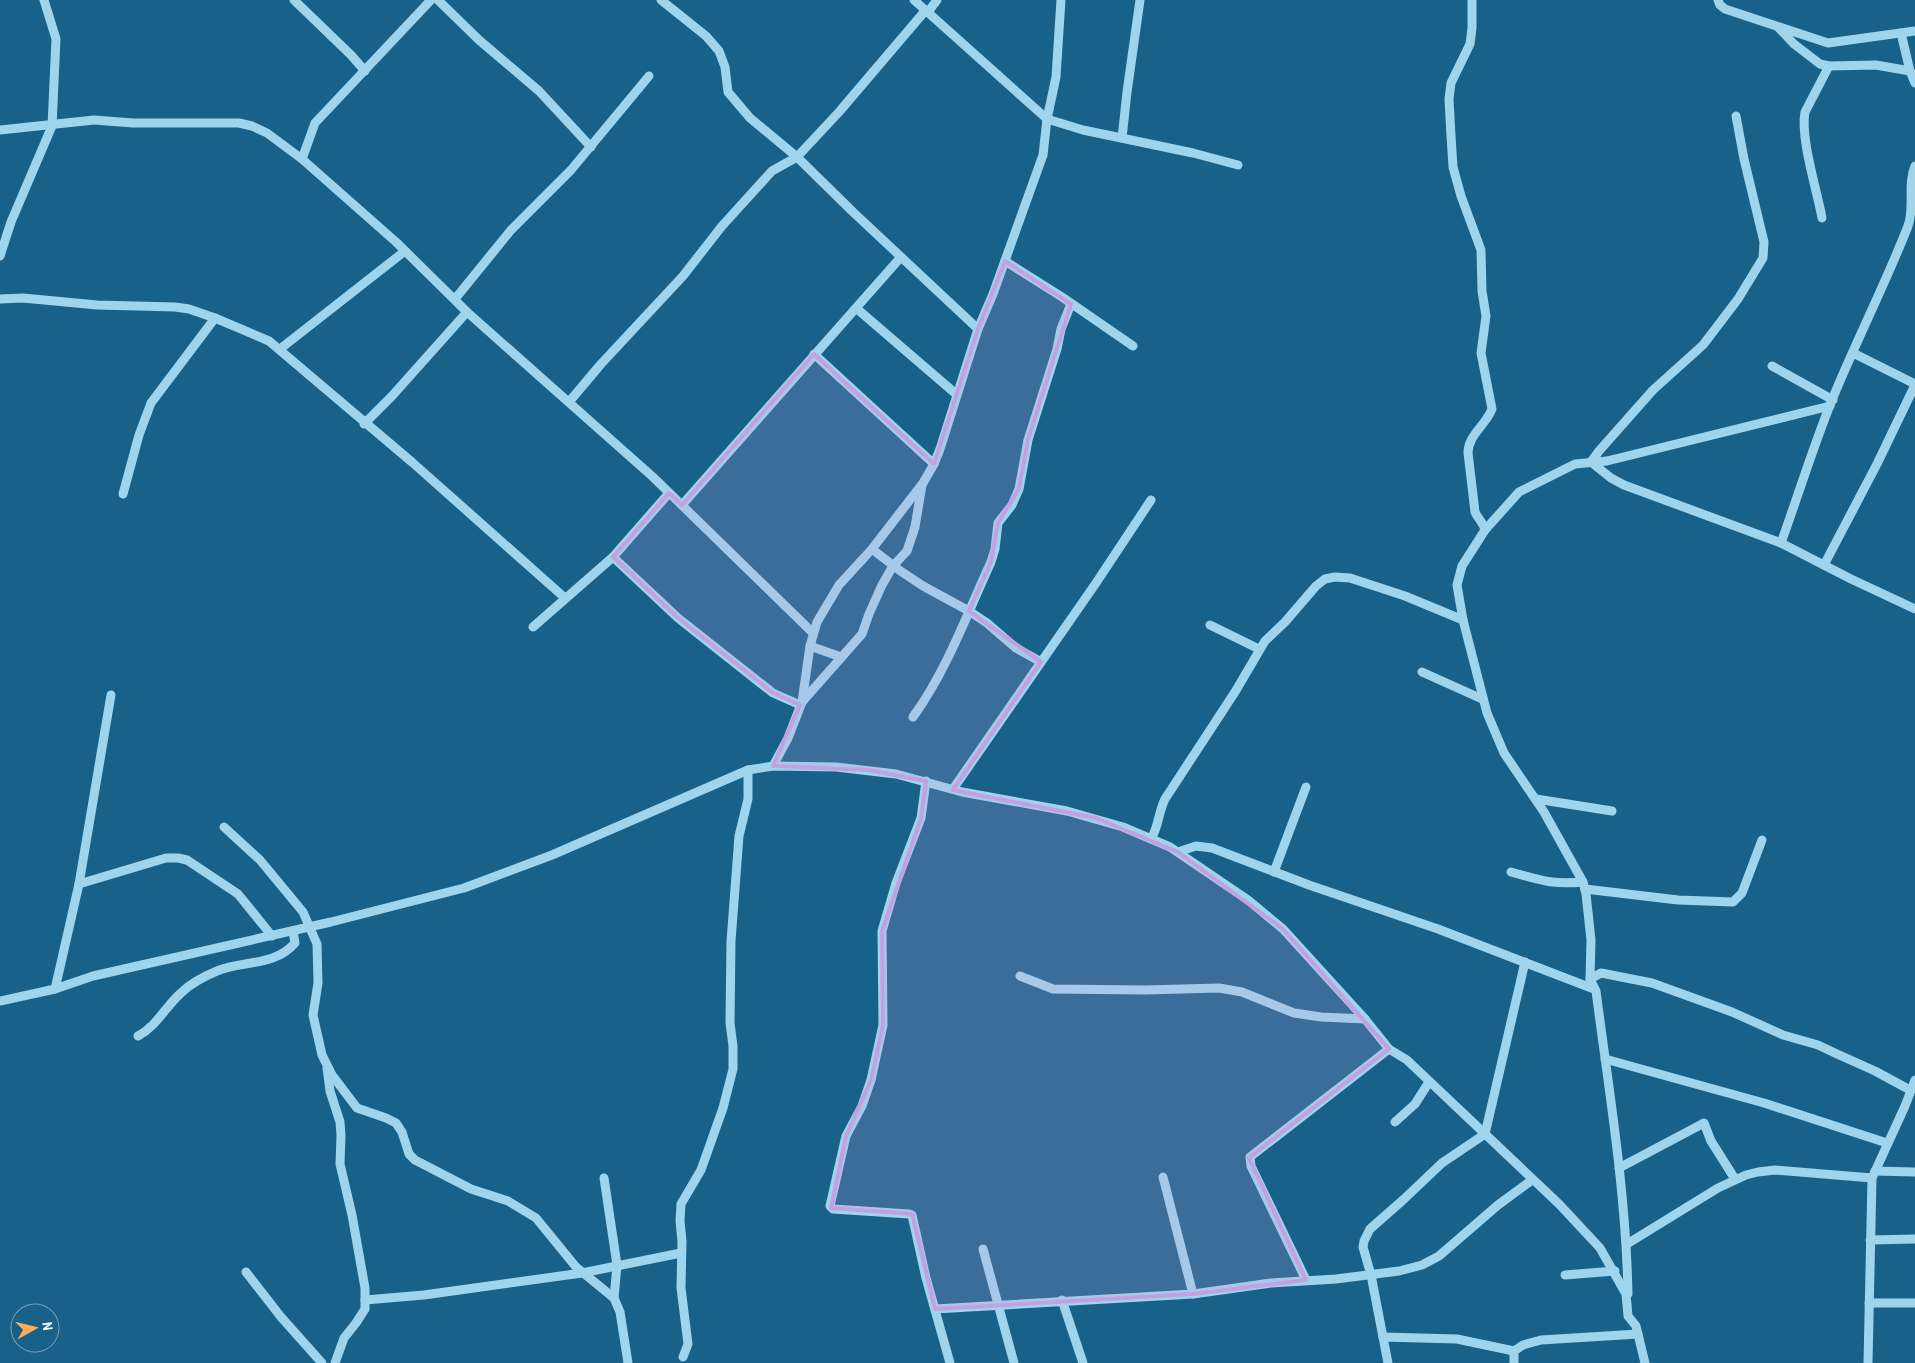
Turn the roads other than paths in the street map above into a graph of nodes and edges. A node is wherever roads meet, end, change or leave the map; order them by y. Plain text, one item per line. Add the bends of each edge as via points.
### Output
1 (44, 0) edge
2 (294, 0) edge
3 (430, 0) edge
4 (438, 0) edge
5 (661, 0) edge
6 (914, 0) edge
7 (937, 0) edge
8 (1061, 0) edge
9 (1140, 0) edge
10 (1472, 0) edge
11 (1718, 0) edge
12 (926, 11) junction
13 (1776, 25) junction
14 (1915, 31) edge
15 (1901, 33) junction
16 (1829, 66) junction
17 (365, 71) junction
18 (1910, 71) junction
19 (649, 76) dead end
20 (1915, 82) edge
21 (1736, 116) dead end
22 (1047, 119) junction
23 (52, 126) junction
24 (0, 130) edge
25 (1122, 138) junction
26 (591, 147) junction
27 (797, 157) junction
28 (302, 159) junction
29 (1238, 165) dead end
30 (1915, 166) edge
31 (1822, 218) dead end
32 (404, 251) junction
33 (0, 256) edge
34 (901, 257) junction
35 (1004, 261) junction
36 (0, 299) edge
37 (455, 299) junction
38 (1071, 304) junction
39 (856, 308) junction
40 (467, 312) junction
41 (215, 318) junction
42 (978, 329) junction
43 (1133, 346) dead end
44 (280, 349) junction
45 (1853, 353) junction
46 (814, 354) junction
47 (1772, 366) dead end
48 (1915, 385) edge
49 (956, 394) junction
50 (569, 402) junction
51 (1831, 403) junction
52 (364, 424) junction
53 (1591, 462) junction
54 (934, 464) junction
55 (923, 483) junction
56 (670, 493) junction
57 (123, 494) dead end
58 (1151, 500) dead end
59 (682, 505) junction
60 (1485, 530) junction
61 (1781, 543) junction
62 (872, 549) junction
63 (613, 557) junction
64 (1824, 565) junction
65 (893, 566) junction
66 (565, 598) junction
67 (1915, 609) edge
68 (969, 611) junction
69 (1463, 620) junction
70 (1210, 625) dead end
71 (533, 627) dead end
72 (813, 632) junction
73 (810, 646) junction
74 (1259, 649) junction
75 (841, 657) junction
76 (1041, 662) junction
77 (1422, 672) dead end
78 (111, 695) dead end
79 (1482, 699) junction
80 (801, 703) junction
81 (913, 717) dead end
82 (773, 766) junction
83 (748, 770) junction
84 (926, 781) junction
85 (1306, 787) dead end
86 (953, 789) junction
87 (1536, 799) junction
88 (1612, 811) dead end
89 (224, 827) dead end
90 (1151, 839) junction
91 (1762, 840) dead end
92 (1178, 852) junction
93 (1274, 872) junction
94 (1511, 872) dead end
95 (79, 884) junction
96 (1584, 886) junction
97 (308, 928) junction
98 (293, 931) junction
99 (272, 936) junction
100 (1525, 962) junction
101 (1020, 976) dead end
102 (1590, 979) junction
103 (56, 989) junction
104 (1596, 991) junction
105 (0, 1001) edge
106 (1365, 1019) junction
107 (138, 1036) dead end
108 (1389, 1050) junction
109 (1605, 1060) junction
110 (327, 1066) junction
111 (1915, 1080) edge
112 (1430, 1082) junction
113 (1910, 1090) junction
114 (1905, 1106) junction
115 (1915, 1106) edge
116 (1395, 1122) dead end
117 (1485, 1134) junction
118 (1887, 1143) junction
119 (1619, 1168) junction
120 (1915, 1172) edge
121 (1873, 1175) junction
122 (1163, 1177) dead end
123 (604, 1178) dead end
124 (1532, 1180) junction
125 (1734, 1180) junction
126 (1915, 1239) edge
127 (1870, 1240) junction
128 (1627, 1244) junction
129 (983, 1249) dead end
130 (681, 1253) junction
131 (617, 1265) junction
132 (1615, 1271) junction
133 (246, 1272) dead end
134 (582, 1272) junction
135 (1371, 1275) junction
136 (1565, 1275) dead end
137 (1306, 1280) junction
138 (1193, 1294) junction
139 (614, 1298) junction
140 (365, 1300) junction
141 (1062, 1300) junction
142 (1915, 1303) edge
143 (998, 1304) junction
144 (1869, 1304) junction
145 (934, 1309) junction
146 (1628, 1316) junction
147 (1638, 1334) junction
148 (1383, 1337) junction
149 (1514, 1351) junction
150 (683, 1357) dead end
151 (322, 1363) edge
152 (335, 1363) edge
153 (628, 1363) edge
154 (950, 1363) edge
155 (1014, 1363) edge
156 (1083, 1363) edge
157 (1388, 1363) edge
158 (1514, 1363) edge
159 (1645, 1363) edge
160 (1868, 1363) edge

1 - 23 street via 56,40
2 - 17 street
3 - 17 street
4 - 26 street via 539,91
5 - 27 street via 706,36 719,51 728,92 750,118
6 - 12 street
7 - 12 street
8 - 22 street via 1056,78
9 - 25 street
10 - 60 street via 1470,44 1451,83 1449,99 1453,167 1481,250 1486,316 1481,352 1492,409 1468,445 1468,453 1475,512
11 - 13 street via 1725,9
12 - 22 street
12 - 27 street
13 - 15 street via 1828,43
13 - 16 street via 1820,64
14 - 15 street
15 - 18 street
16 - 18 street via 1876,65
16 - 31 street via 1804,119
17 - 28 street via 315,123
18 - 20 street
19 - 26 street
21 - 53 street via 1764,242 1763,258 1703,346 1653,390
22 - 25 street
22 - 35 street via 1043,155
23 - 24 street
23 - 28 street via 94,120 239,123 266,133
23 - 33 street
25 - 29 street
26 - 37 street via 511,230
27 - 34 street
27 - 50 street via 772,171
28 - 32 street
30 - 45 street via 1910,188 1910,221
32 - 37 street
32 - 44 street
34 - 39 street
34 - 42 street
35 - 38 street
35 - 42 street
36 - 41 street via 175,307
37 - 40 street
38 - 43 street
38 - 68 street via 1028,440 1019,489 998,523 991,562
39 - 46 street
39 - 49 street
40 - 50 street
40 - 52 street
41 - 44 street
41 - 57 street via 151,403
42 - 49 street
44 - 52 street
45 - 48 street
45 - 51 street
46 - 54 street
46 - 59 street
47 - 51 street
48 - 64 street
49 - 54 street
50 - 56 street
51 - 53 street via 1608,461
51 - 61 street
52 - 66 street
53 - 60 street via 1575,464 1519,492
53 - 61 street via 1624,485
54 - 55 street
55 - 62 street
55 - 65 street via 907,551
56 - 59 street
56 - 63 street
58 - 76 street
59 - 72 street
60 - 69 street via 1458,575
61 - 64 street
62 - 65 street
62 - 72 street via 839,585
63 - 66 street
63 - 80 street via 678,618 773,693
64 - 67 street
65 - 68 street
65 - 75 street via 862,634
66 - 71 street
68 - 76 street via 1016,648
68 - 81 street via 930,692
69 - 74 street via 1405,596 1335,576 1316,586
69 - 79 street
70 - 74 street
72 - 73 street
73 - 75 street
73 - 80 street
74 - 90 street via 1165,799
75 - 80 street
76 - 86 street
77 - 79 street
78 - 95 street
79 - 87 street via 1504,753
80 - 82 street
82 - 83 street
82 - 84 street via 868,770
83 - 97 street via 617,828 489,879
83 - 130 street via 748,799 739,836 731,942 732,1069 723,1108 701,1170 681,1204
84 - 86 street
84 - 145 street via 921,818 882,931 883,1025 871,1080 846,1136 830,1206 833,1209 912,1216
85 - 93 street
86 - 90 street via 1096,818
87 - 88 street
87 - 96 street
89 - 97 street via 260,860 302,912
90 - 92 street
91 - 96 street via 1742,893 1733,902 1678,900
92 - 93 street via 1204,846
92 - 106 street via 1248,900 1283,929
93 - 100 street
94 - 96 street via 1552,883
95 - 99 street via 166,858 187,860 238,894
95 - 103 street
96 - 102 street via 1591,940
97 - 98 street
97 - 110 street via 317,944 319,968 313,1015
98 - 99 street
98 - 107 street via 294,943 282,955 217,971 192,985 181,992 148,1031
99 - 103 street via 93,976
100 - 104 street via 1591,986
100 - 117 street
101 - 106 street via 1054,989 1219,988 1242,992 1294,1013
102 - 104 street
102 - 113 street via 1601,973 1652,983 1818,1046
103 - 105 street
104 - 109 street
106 - 108 street
108 - 112 street via 1407,1060
108 - 137 street via 1250,1157 1251,1166
109 - 118 street via 1764,1103
109 - 119 street
110 - 134 street via 358,1108 396,1124 409,1154 415,1160 471,1189 508,1201 536,1218
110 - 140 street via 330,1091 340,1122 340,1164 362,1268
111 - 113 street
112 - 116 street
112 - 117 street
113 - 114 street
114 - 115 street
114 - 118 street
117 - 124 street
117 - 135 street via 1442,1163 1370,1229 1364,1247
118 - 121 street
119 - 125 street via 1704,1123 1710,1141
119 - 128 street
120 - 121 street
121 - 125 street via 1775,1170
121 - 127 street
122 - 138 street
123 - 131 street
124 - 132 street via 1580,1226
124 - 135 street via 1439,1256 1422,1265
125 - 128 street
126 - 127 street
127 - 144 street
128 - 146 street
129 - 143 street
130 - 131 street
130 - 150 street via 682,1304 688,1344
131 - 134 street
131 - 139 street
132 - 136 street
132 - 146 street via 1626,1294
133 - 151 street
134 - 139 street
134 - 140 street via 424,1295
135 - 137 street
135 - 148 street
137 - 138 street
138 - 141 street
139 - 153 street via 620,1312
140 - 152 street via 364,1309 344,1338
141 - 143 street
141 - 156 street
142 - 144 street
143 - 145 street
143 - 155 street
144 - 160 street
145 - 154 street
146 - 147 street
147 - 149 street via 1541,1340
147 - 159 street
148 - 149 street via 1457,1339
148 - 157 street
149 - 158 street

